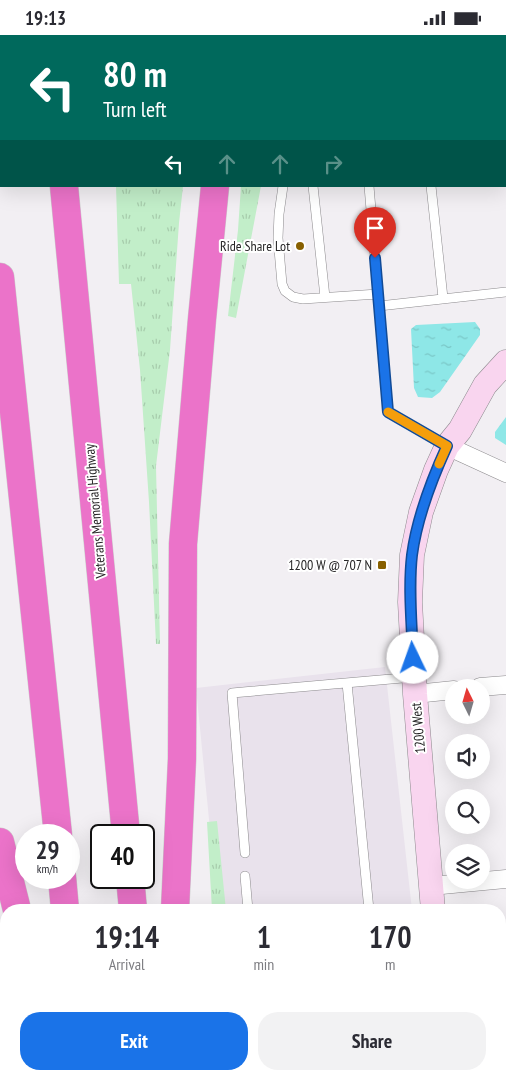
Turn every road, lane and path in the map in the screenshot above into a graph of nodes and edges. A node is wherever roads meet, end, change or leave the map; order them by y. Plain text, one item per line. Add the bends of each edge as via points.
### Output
1 (64, 187) edge
2 (202, 187) edge
3 (215, 187) edge
4 (282, 187) edge
5 (313, 187) edge
6 (369, 187) edge
7 (431, 187) edge
8 (0, 277) edge
9 (506, 292) edge
10 (378, 294) junction
11 (325, 297) junction
12 (443, 298) junction
13 (379, 306) junction
14 (202, 319) junction
15 (506, 362) edge
16 (447, 446) junction
17 (506, 473) edge
18 (347, 683) junction
19 (415, 685) junction
20 (506, 685) edge
21 (490, 686) edge
22 (445, 689) edge
23 (57, 824) edge
24 (125, 824) edge
25 (0, 842) edge
26 (245, 853) dead end
27 (244, 876) dead end
28 (506, 879) edge
29 (431, 886) junction
30 (63, 889) edge
31 (131, 889) edge
32 (16, 904) edge
33 (64, 904) edge
34 (132, 904) edge
35 (175, 904) edge
36 (247, 904) edge
37 (368, 904) edge
38 (432, 904) edge

1 - 24 highway, Veterans Memorial Highway
2 - 14 highway
3 - 14 highway
4 - 11 lane via 278,238 282,284 293,297
5 - 11 lane
6 - 10 lane
7 - 12 lane
8 - 23 highway
9 - 12 lane
10 - 11 lane
10 - 13 lane
12 - 13 lane
13 - 16 lane via 388,412
14 - 35 highway via 183,544 182,759
15 - 16 street, 1200 West via 485,385 460,430
16 - 17 street
16 - 19 street, 1200 West via 421,512 412,555 410,602
18 - 19 lane
18 - 26 lane via 232,693
18 - 37 lane
19 - 22 street
19 - 29 street, 1200 West
20 - 21 street
25 - 32 highway
27 - 36 lane
28 - 29 street
29 - 38 street, 1200 West
30 - 33 highway
31 - 34 highway

